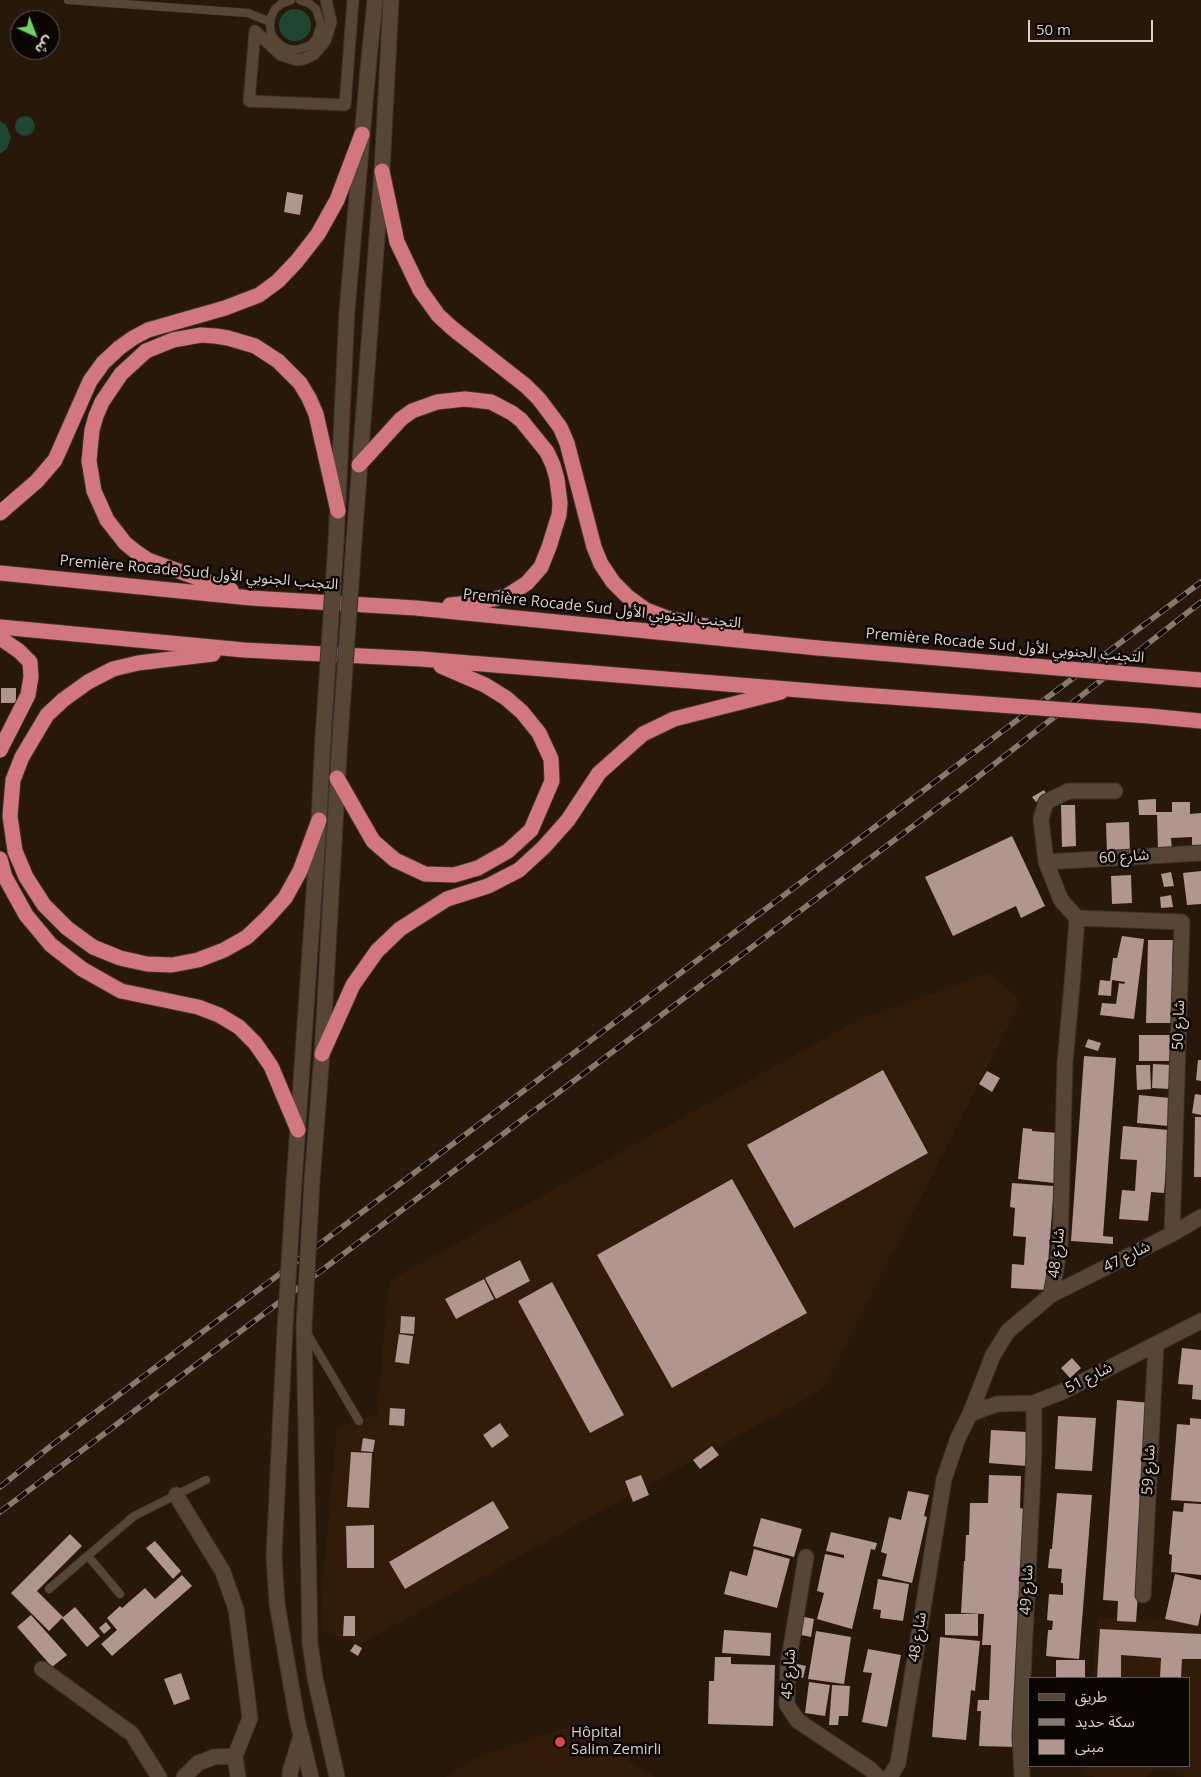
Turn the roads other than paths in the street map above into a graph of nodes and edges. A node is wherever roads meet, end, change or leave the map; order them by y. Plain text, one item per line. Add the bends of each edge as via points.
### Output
1 (68, 0) edge
2 (291, 0) edge
3 (302, 0) edge
4 (326, 0) edge
5 (353, 0) edge
6 (375, 0) edge
7 (391, 0) edge
8 (270, 25) junction
9 (362, 134) junction
10 (382, 171) junction
11 (359, 465) junction
12 (338, 511) junction
13 (0, 513) edge
14 (0, 572) edge
15 (251, 598) junction
16 (416, 608) junction
17 (0, 627) edge
18 (0, 638) edge
19 (818, 648) junction
20 (244, 650) junction
21 (421, 659) junction
22 (1201, 680) edge
23 (789, 689) junction
24 (1201, 721) edge
25 (0, 750) edge
26 (337, 778) junction
27 (1115, 791) dead end
28 (319, 820) junction
29 (1201, 853) edge
30 (0, 859) edge
31 (1046, 862) junction
32 (1077, 918) junction
33 (322, 1054) junction
34 (298, 1130) junction
35 (1201, 1217) edge
36 (1172, 1234) junction
37 (1051, 1294) junction
38 (1201, 1321) edge
39 (304, 1326) junction
40 (1156, 1344) junction
41 (1034, 1402) junction
42 (970, 1414) junction
43 (359, 1421) dead end
44 (206, 1480) dead end
45 (176, 1495) junction
46 (88, 1556) junction
47 (806, 1556) dead end
48 (49, 1589) dead end
49 (120, 1594) dead end
50 (1142, 1595) dead end
51 (42, 1669) dead end
52 (301, 1736) junction
53 (235, 1756) junction
54 (159, 1777) edge
55 (184, 1777) edge
56 (238, 1777) edge
57 (290, 1777) edge
58 (311, 1777) edge
59 (337, 1777) edge
60 (878, 1777) edge
61 (890, 1777) edge
62 (1022, 1777) edge

1 - 8 lane via 248,12
2 - 8 lane via 275,9
3 - 8 lane via 316,9 321,24 311,44 296,50 281,46 271,33
4 - 5 street via 331,22 325,41 314,54 304,59 281,55 255,31 249,101 345,105
6 - 9 main road
7 - 10 main road
9 - 12 main road via 347,311
9 - 13 highway via 337,200 297,262 260,295 148,330 119,348 90,381 55,460 37,481
10 - 11 main road
10 - 19 highway via 397,242 420,290 452,328 526,386 560,427 594,547 613,582 640,606 667,618
11 - 16 highway via 412,411 437,402 464,398 491,402 512,413 538,440 554,464 559,514 546,558 534,576 506,596
11 - 26 main road, bridge
12 - 15 highway via 316,414 309,398 300,383 267,353 242,341 201,335 159,345 133,362 110,387 92,430 90,476 100,506 116,532 148,560
12 - 28 main road, bridge
14 - 15 highway, Première Rocade Sud التجنب الجنوبي الأول
15 - 16 highway, Première Rocade Sud التجنب الجنوبي الأول
16 - 19 highway, Première Rocade Sud التجنب الجنوبي الأول
17 - 20 highway
18 - 25 highway via 30,662 31,677 28,695
19 - 22 highway, Première Rocade Sud التجنب الجنوبي الأول, bridge
20 - 21 highway
20 - 28 highway via 138,662 113,670 88,682 47,715 22,757 13,780 10,816 15,851 26,876 44,905 67,928 93,946 120,958 172,965 224,950 247,937 267,918 285,898 300,872
21 - 23 highway
21 - 26 highway via 460,673 506,698 539,733 551,759 552,781 531,830 508,851 478,868 454,874 425,874 395,860 373,841
23 - 24 highway, bridge
23 - 33 highway via 674,719 643,734 599,773 568,820 519,870 488,886 447,899 400,929 377,951 353,985
26 - 33 main road
27 - 31 main road via 1069,791 1046,802 1041,819
28 - 34 main road
29 - 31 main road, شارع 60
30 - 34 highway via 5,876 26,914 51,945 82,969 120,991 198,1007 239,1027 271,1066
31 - 32 main road via 1060,900
32 - 36 main road, شارع 50 via 1182,922
32 - 37 main road, شارع 48 via 1064,1062 1060,1246
33 - 39 main road, bridge
34 - 52 main road, bridge via 274,1556 277,1604
35 - 36 main road, شارع 47
36 - 37 main road, شارع 47
37 - 42 main road, شارع 48 via 1008,1331 993,1355
38 - 40 main road, شارع 51
39 - 43 lane
39 - 59 main road via 310,1643
40 - 41 main road, شارع 51 via 1064,1391
40 - 50 main road, شارع 59
41 - 42 main road, شارع 51 via 996,1404
41 - 62 main road, شارع 49 via 1020,1736
42 - 61 main road, شارع 48 via 944,1480 898,1763
44 - 45 lane
45 - 46 lane via 134,1516
45 - 53 main road via 223,1572 236,1609 250,1718
46 - 48 lane
46 - 49 lane
47 - 60 main road, شارع 45 via 788,1665 787,1706 798,1722 870,1768
51 - 54 main road via 132,1734
52 - 57 main road
52 - 58 main road
53 - 55 main road via 214,1757 198,1763
53 - 56 main road

